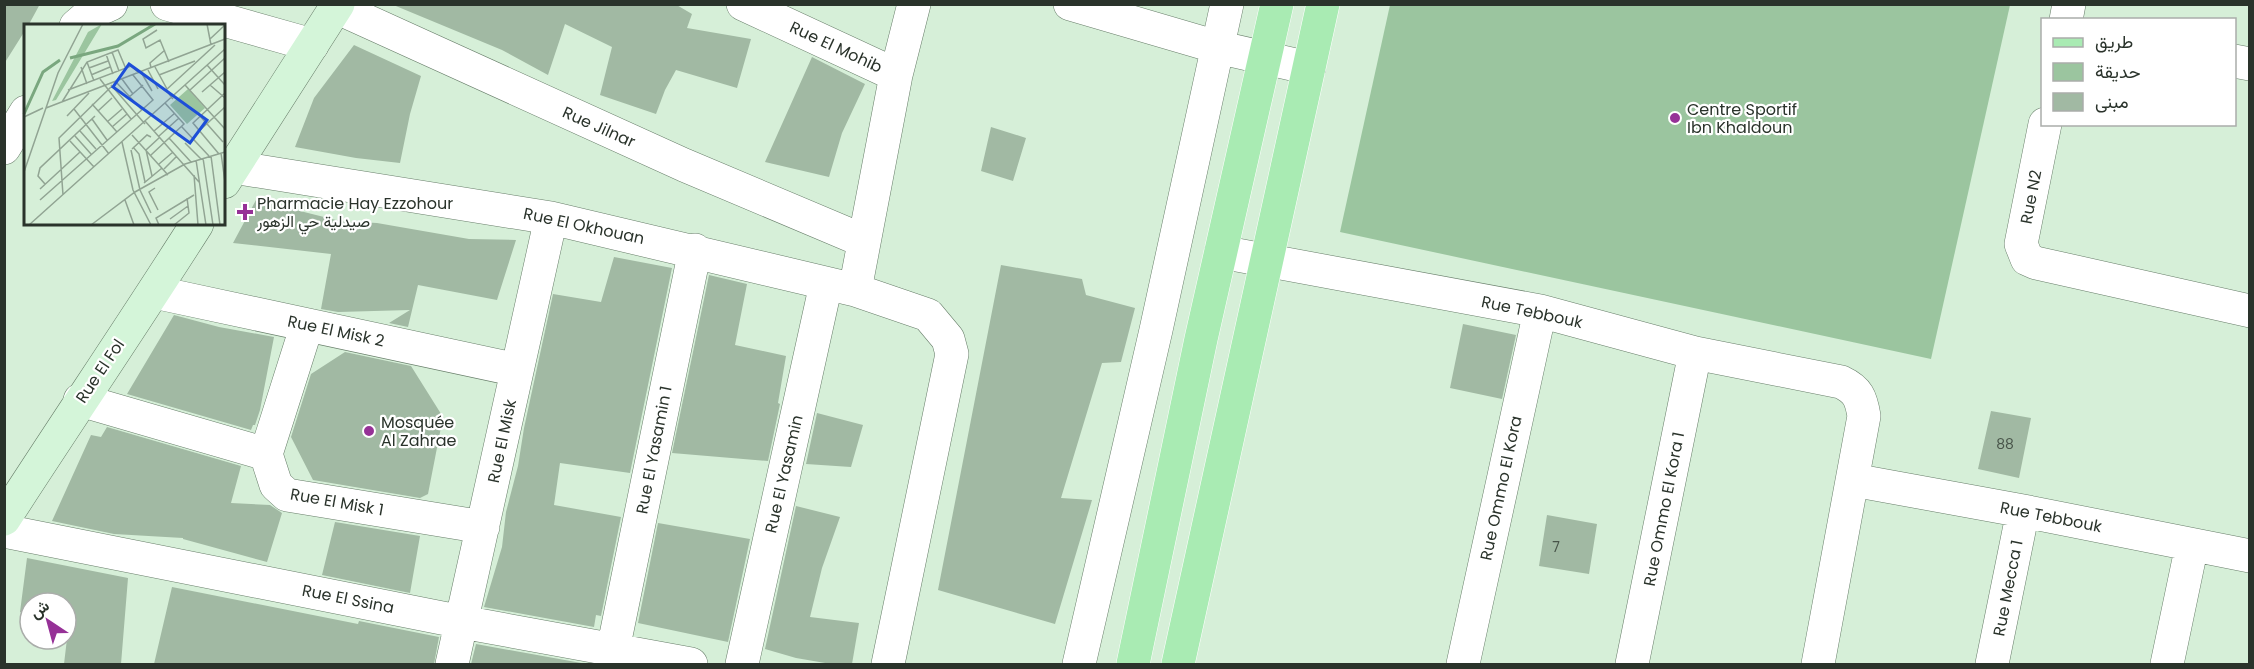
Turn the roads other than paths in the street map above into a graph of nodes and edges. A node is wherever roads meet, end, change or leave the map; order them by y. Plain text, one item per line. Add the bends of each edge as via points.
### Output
1 (111, 4) edge
2 (167, 4) edge
3 (743, 4) edge
4 (914, 4) edge
5 (1227, 4) edge
6 (1277, 4) edge
7 (1323, 4) edge
8 (1070, 5) edge
9 (337, 6) edge
10 (78, 24) edge
11 (312, 45) junction
12 (1218, 47) junction
13 (1266, 58) junction
14 (1309, 68) junction
15 (896, 75) junction
16 (24, 115) edge
17 (2045, 126) edge
18 (5, 147) edge
19 (228, 174) edge
20 (551, 218) junction
21 (196, 225) edge
22 (864, 241) junction
23 (695, 250) junction
24 (1221, 252) junction
25 (1268, 262) junction
26 (841, 287) junction
27 (154, 292) junction
28 (1540, 311) junction
29 (2249, 311) edge
30 (307, 325) junction
31 (1156, 330) junction
32 (1201, 339) junction
33 (1695, 353) junction
34 (517, 370) junction
35 (80, 400) junction
36 (267, 453) junction
37 (1853, 480) junction
38 (2023, 511) junction
39 (4, 519) edge
40 (483, 527) junction
41 (4, 531) edge
42 (2192, 545) junction
43 (2250, 556) edge
44 (462, 622) junction
45 (613, 650) junction
46 (452, 664) edge
47 (692, 664) edge
48 (742, 664) edge
49 (888, 664) edge
50 (1079, 664) edge
51 (1133, 664) edge
52 (1178, 664) edge
53 (1463, 664) edge
54 (1632, 664) edge
55 (1818, 664) edge
56 (1992, 664) edge
57 (2167, 664) edge

1 - 10 street
2 - 11 street
3 - 15 street, Rue El Mohib
4 - 15 street, Rue El Yasamin
5 - 12 street
6 - 13 main road
7 - 14 main road
8 - 12 street
9 - 11 street
9 - 22 street, Rue Jilnar via 684,165
11 - 19 street
12 - 13 street
12 - 31 street
13 - 14 street
13 - 24 main road
14 - 25 main road
15 - 22 street, Rue El Yasamin
16 - 18 street
17 - 29 street, Rue N2 via 2021,244 2027,259
19 - 20 street, Rue El Okhouan
20 - 23 street, Rue El Okhouan
20 - 34 street, Rue El Misk
21 - 27 street, Rue El Fol
22 - 26 street, Rue El Yasamin
23 - 26 street, Rue El Okhouan
23 - 45 street, Rue El Yasamin 1
24 - 25 street, Rue Tebbouk
24 - 32 main road
25 - 28 street, Rue Tebbouk
25 - 52 main road
26 - 48 street, Rue El Yasamin
26 - 49 street, Rue El Okhouan via 928,315 948,339 952,354
27 - 30 street, Rue El Misk 2
27 - 35 street, Rue El Fol
28 - 33 street, Rue Tebbouk
28 - 53 street, Rue Ommo El Kora
30 - 34 street, Rue El Misk 2
30 - 36 street
31 - 32 street
31 - 50 street
32 - 51 main road
33 - 37 street, Rue Tebbouk via 1841,382 1854,388 1861,398 1864,416
33 - 54 street, Rue Ommo El Kora 1
34 - 40 street, Rue El Misk
35 - 36 street
35 - 39 street, Rue El Fol
36 - 40 street, Rue El Misk 1 via 276,485 287,495
37 - 38 street, Rue Tebbouk
37 - 55 street
38 - 42 street, Rue Tebbouk
38 - 56 street, Rue Mecca 1
40 - 44 street, Rue El Misk
41 - 44 street, Rue El Ssina
42 - 43 street, Rue Tebbouk
42 - 57 street
44 - 45 street, Rue El Ssina
44 - 46 street, Rue El Misk
45 - 47 street, Rue El Ssina

